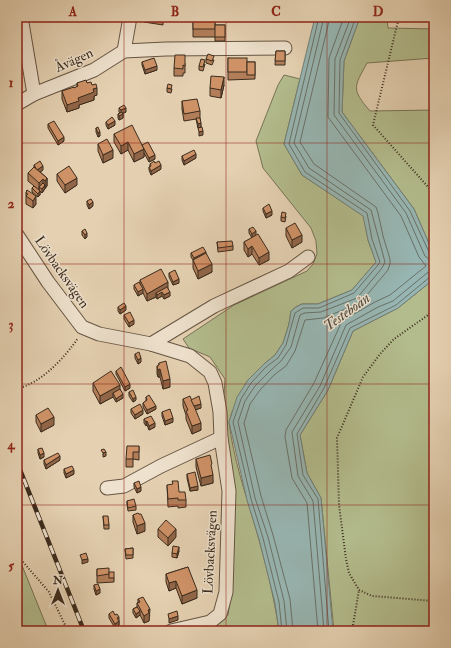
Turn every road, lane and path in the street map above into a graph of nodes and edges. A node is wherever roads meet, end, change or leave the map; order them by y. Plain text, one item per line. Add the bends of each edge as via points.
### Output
1 (21, 17) edge
2 (130, 17) edge
3 (399, 17) edge
4 (285, 48) dead end
5 (124, 51) junction
6 (34, 94) junction
7 (17, 104) edge
8 (434, 204) edge
9 (17, 235) edge
10 (308, 257) dead end
11 (434, 309) edge
12 (82, 327) junction
13 (151, 344) junction
14 (17, 388) edge
15 (221, 438) junction
16 (107, 488) dead end
17 (17, 556) edge
18 (359, 590) junction
19 (434, 601) edge
20 (68, 631) edge
21 (171, 631) edge
22 (352, 631) edge

1 - 6 street
2 - 5 street
3 - 8 path via 373,125 429,188
4 - 5 street, Åvägen
5 - 6 street, Åvägen via 94,70
6 - 7 street, Åvägen
9 - 12 street, Lövbacksvägen
10 - 13 street via 290,271 214,306
11 - 18 path via 394,339 380,354 363,378 337,438 339,505 346,559 349,573
12 - 13 street, Lövbacksvägen via 99,334
12 - 14 path, Lövbacksvägen via 78,338 59,361 38,379
13 - 15 street, Lövbacksvägen via 190,356 210,372 216,383
15 - 16 street via 124,486
15 - 21 street, Lövbacksvägen via 229,491 226,592 220,614 210,622
17 - 20 path via 50,592
18 - 19 path via 372,596
18 - 22 path

